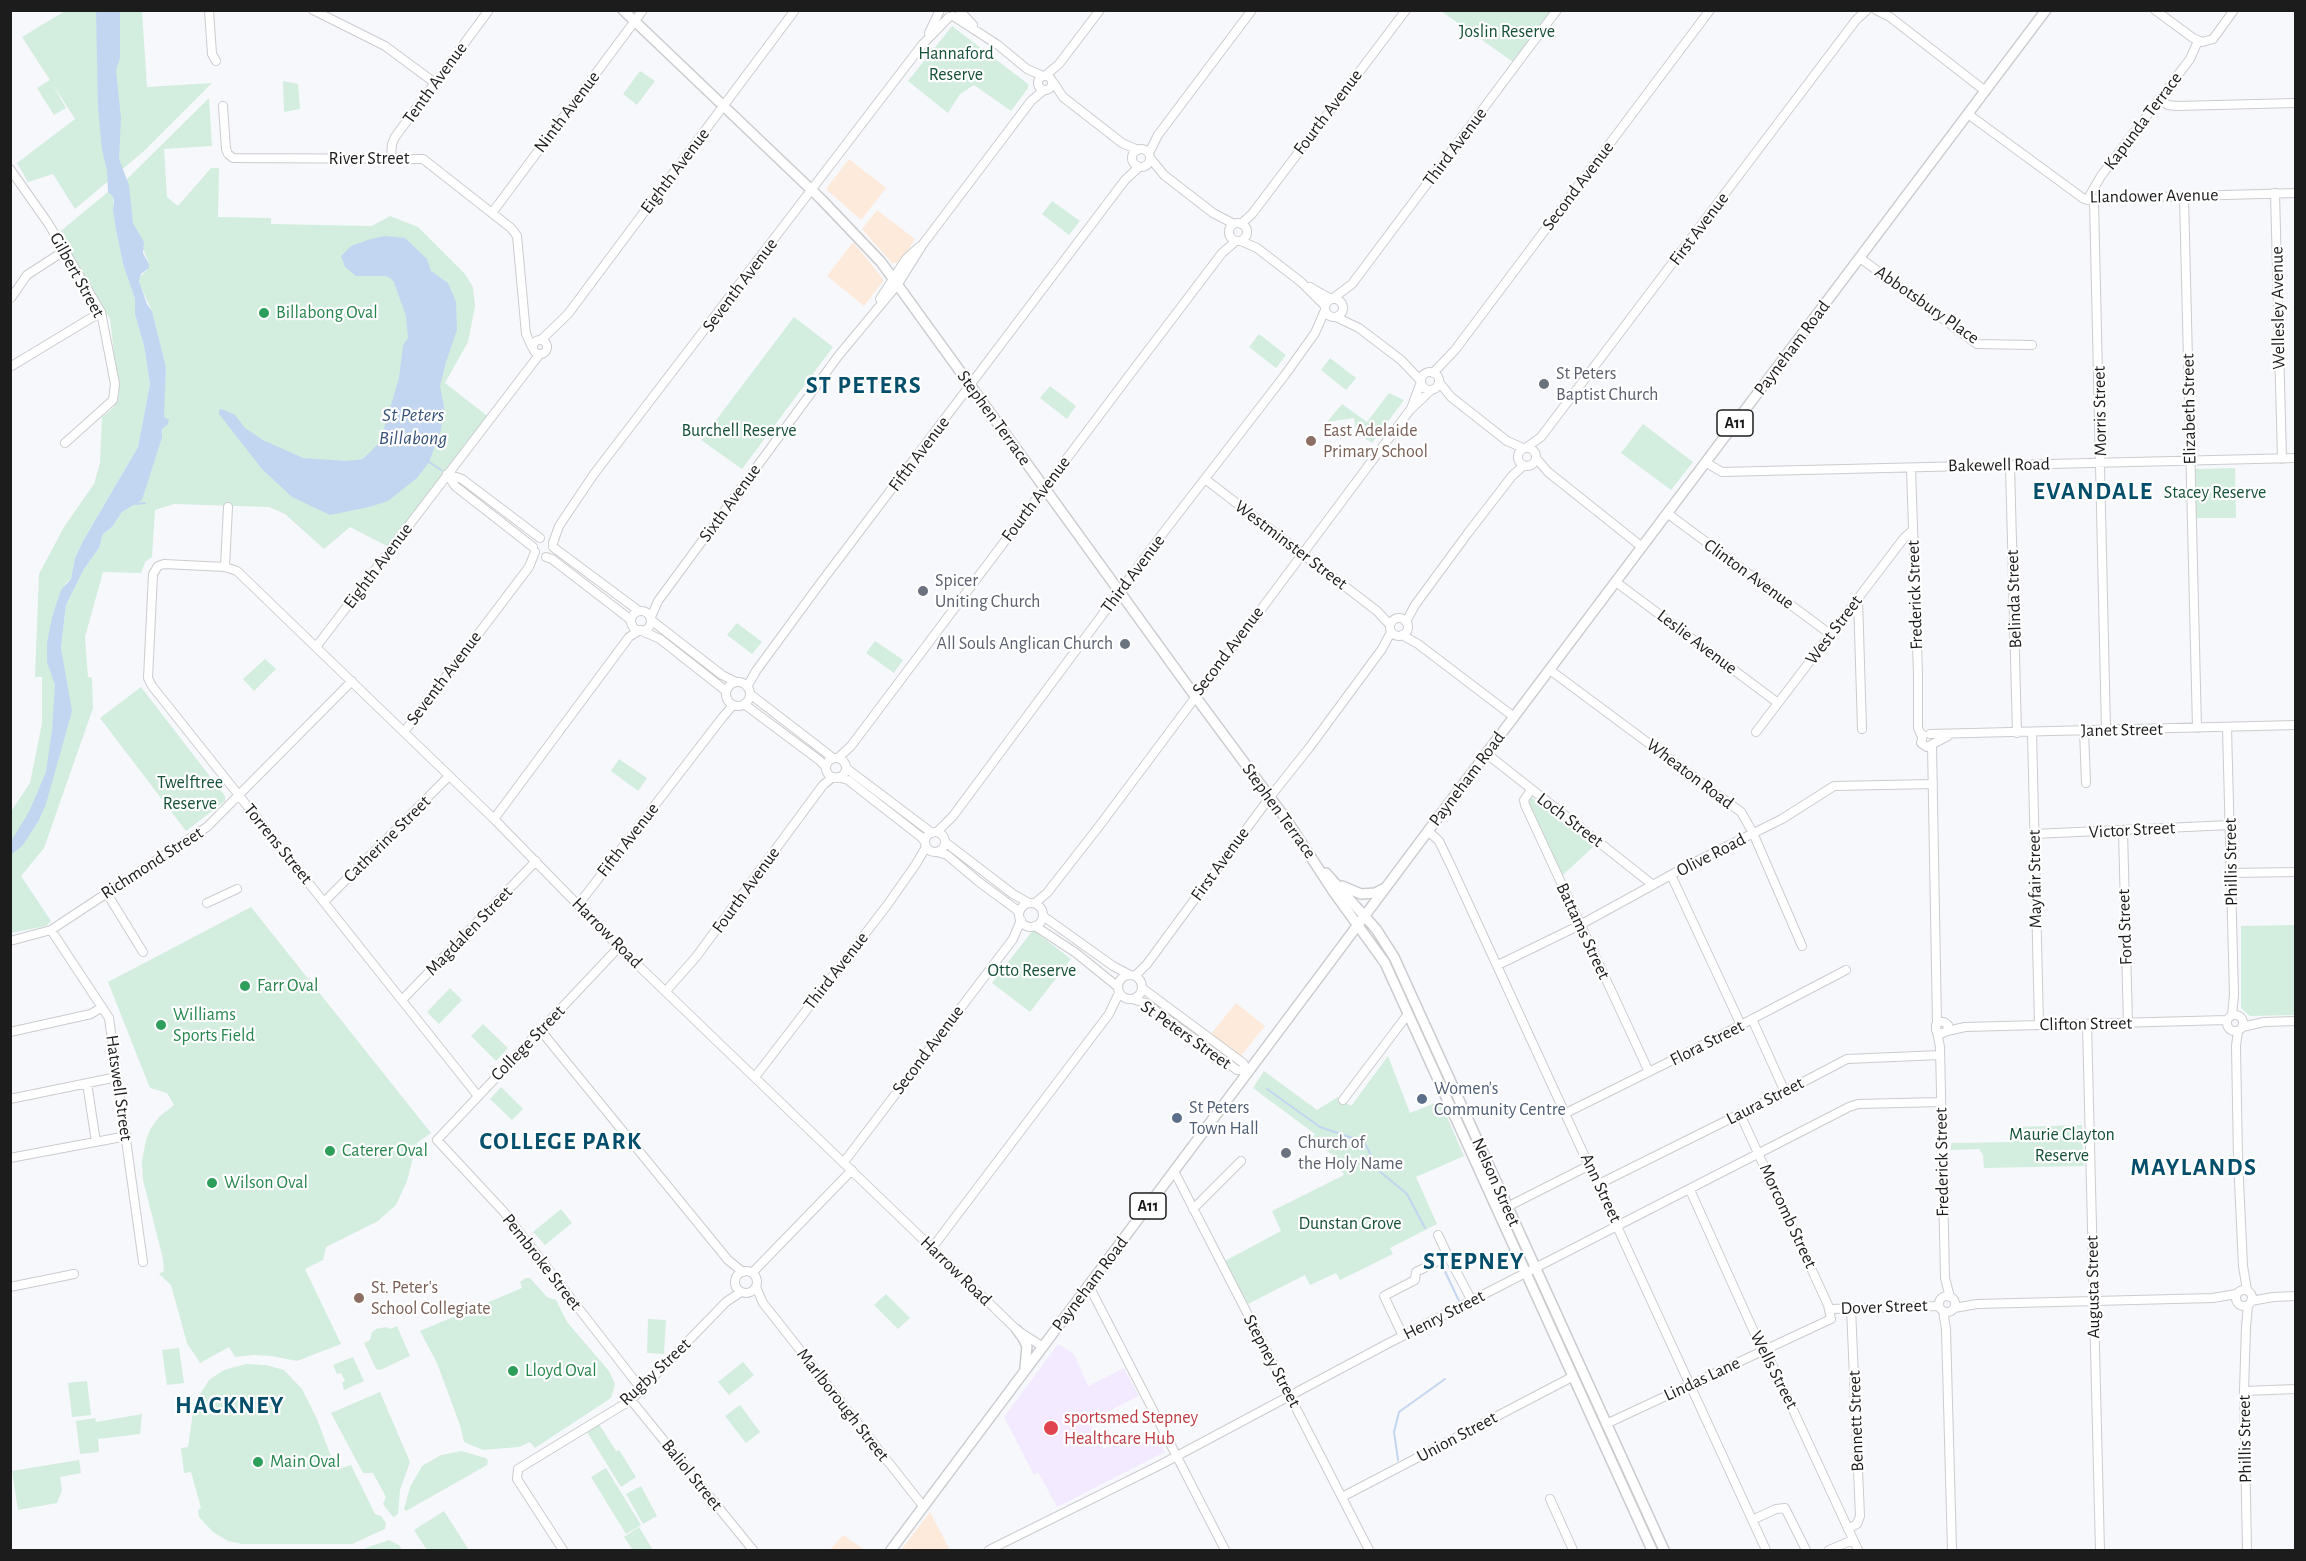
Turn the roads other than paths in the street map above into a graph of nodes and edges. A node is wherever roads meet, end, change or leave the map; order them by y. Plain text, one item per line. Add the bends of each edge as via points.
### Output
1 (209, 10) edge
2 (314, 10) edge
3 (489, 10) edge
4 (623, 10) edge
5 (643, 10) edge
6 (795, 10) edge
7 (940, 10) edge
8 (1100, 10) edge
9 (1252, 10) edge
10 (1406, 10) edge
11 (1557, 10) edge
12 (1710, 10) edge
13 (1860, 10) edge
14 (1867, 10) edge
15 (1876, 10) edge
16 (2046, 10) edge
17 (2155, 10) edge
18 (2234, 10) edge
19 (955, 13) edge
20 (1887, 14) edge
21 (1856, 20) junction
22 (634, 22) junction
23 (2198, 41) junction
24 (922, 45) junction
25 (216, 61) dead end
26 (435, 83) junction
27 (1045, 83) junction
28 (1984, 90) junction
29 (2160, 99) junction
30 (2295, 103) edge
31 (223, 106) dead end
32 (723, 107) junction
33 (1968, 114) junction
34 (391, 158) junction
35 (1141, 158) junction
36 (10, 169) edge
37 (13, 178) edge
38 (812, 190) junction
39 (2295, 193) edge
40 (2275, 194) junction
41 (2184, 197) junction
42 (2091, 200) junction
43 (492, 213) junction
44 (1238, 233) junction
45 (64, 250) junction
46 (1860, 258) junction
47 (896, 281) junction
48 (1301, 282) junction
49 (1352, 284) junction
50 (11, 298) edge
51 (1331, 299) junction
52 (1325, 308) junction
53 (1343, 308) junction
54 (101, 312) junction
55 (1335, 317) junction
56 (1359, 328) junction
57 (1315, 333) junction
58 (2032, 345) dead end
59 (538, 346) junction
60 (1401, 360) junction
61 (10, 367) edge
62 (1434, 376) junction
63 (1421, 381) junction
64 (970, 384) junction
65 (1432, 390) junction
66 (1451, 397) junction
67 (1410, 410) junction
68 (65, 443) dead end
69 (1526, 457) junction
70 (2295, 458) edge
71 (2282, 459) junction
72 (2190, 460) junction
73 (1706, 462) junction
74 (2101, 463) junction
75 (2010, 465) junction
76 (1911, 468) junction
77 (447, 474) junction
78 (1205, 478) junction
79 (1045, 488) junction
80 (228, 507) dead end
81 (1667, 513) junction
82 (559, 526) junction
83 (1913, 530) junction
84 (543, 538) junction
85 (553, 545) junction
86 (1642, 547) junction
87 (539, 553) junction
88 (1302, 553) junction
89 (225, 567) junction
90 (1616, 582) junction
91 (1120, 591) junction
92 (1858, 598) junction
93 (646, 615) junction
94 (636, 627) junction
95 (1398, 627) junction
96 (1830, 634) junction
97 (316, 647) junction
98 (1550, 670) junction
99 (352, 681) junction
100 (743, 687) junction
101 (726, 690) junction
102 (1194, 696) junction
103 (730, 703) junction
104 (1778, 703) junction
105 (744, 704) junction
106 (1514, 717) junction
107 (2295, 725) edge
108 (2197, 728) junction
109 (2227, 728) junction
110 (1862, 729) dead end
111 (2106, 730) junction
112 (2084, 731) junction
113 (404, 732) junction
114 (1756, 732) dead end
115 (2032, 732) junction
116 (2017, 733) junction
117 (1926, 735) junction
118 (1949, 735) junction
119 (1930, 745) junction
120 (851, 746) junction
121 (1486, 754) junction
122 (836, 758) junction
123 (845, 766) junction
124 (831, 774) junction
125 (450, 776) junction
126 (2086, 783) dead end
127 (1932, 784) junction
128 (1531, 790) junction
129 (240, 796) junction
130 (1270, 797) junction
131 (953, 816) junction
132 (494, 819) junction
133 (2230, 825) junction
134 (1428, 831) junction
135 (2123, 831) junction
136 (934, 832) junction
137 (1754, 833) junction
138 (2034, 834) junction
139 (944, 840) junction
140 (930, 848) junction
141 (536, 861) junction
142 (1318, 866) junction
143 (2295, 872) edge
144 (2231, 873) junction
145 (1671, 875) junction
146 (1337, 883) junction
147 (1653, 885) junction
148 (1387, 887) junction
149 (237, 889) dead end
150 (106, 892) junction
151 (207, 903) dead end
152 (324, 903) junction
153 (578, 905) junction
154 (1037, 908) junction
155 (1365, 916) junction
156 (1020, 917) junction
157 (1580, 925) junction
158 (1032, 926) junction
159 (1359, 926) junction
160 (51, 930) junction
161 (1012, 939) junction
162 (10, 941) edge
163 (1802, 946) dead end
164 (619, 947) junction
165 (143, 952) dead end
166 (1498, 965) junction
167 (1846, 970) dead end
168 (1137, 980) junction
169 (1118, 990) junction
170 (666, 991) junction
171 (1130, 999) junction
172 (402, 1000) junction
173 (102, 1007) junction
174 (1417, 1008) junction
175 (1108, 1014) junction
176 (1408, 1014) junction
177 (1752, 1019) junction
178 (2295, 1021) edge
179 (2234, 1023) junction
180 (2087, 1024) junction
181 (2128, 1024) junction
182 (1741, 1025) junction
183 (2039, 1025) junction
184 (1944, 1026) junction
185 (541, 1030) junction
186 (10, 1032) edge
187 (1937, 1032) joint
188 (1940, 1051) junction
189 (1248, 1071) junction
190 (1649, 1072) junction
191 (117, 1077) junction
192 (755, 1077) junction
193 (87, 1083) junction
194 (1785, 1092) junction
195 (478, 1096) junction
196 (10, 1099) edge
197 (1343, 1100) dead end
198 (1941, 1102) junction
199 (1566, 1113) junction
200 (1740, 1114) junction
201 (127, 1136) junction
202 (437, 1140) joint
203 (96, 1142) junction
204 (1759, 1154) junction
205 (10, 1158) edge
206 (1241, 1161) dead end
207 (844, 1162) junction
208 (1590, 1165) junction
209 (852, 1170) junction
210 (1174, 1171) junction
211 (1599, 1184) junction
212 (1690, 1190) junction
213 (1507, 1207) junction
214 (1193, 1209) junction
215 (1498, 1212) junction
216 (1618, 1227) junction
217 (1438, 1235) dead end
218 (932, 1248) junction
219 (1448, 1256) junction
220 (143, 1262) dead end
221 (1535, 1268) junction
222 (74, 1274) dead end
223 (740, 1274) junction
224 (1525, 1274) junction
225 (754, 1275) junction
226 (1089, 1286) junction
227 (10, 1287) edge
228 (756, 1287) junction
229 (741, 1290) junction
230 (2295, 1296) edge
231 (2244, 1298) junction
232 (1472, 1301) junction
233 (2094, 1301) junction
234 (763, 1303) junction
235 (1947, 1304) junction
236 (1851, 1308) junction
237 (1830, 1310) junction
238 (1831, 1319) joint
239 (1017, 1330) junction
240 (1403, 1336) junction
241 (1043, 1347) junction
242 (1764, 1350) junction
243 (1025, 1370) junction
244 (1582, 1372) junction
245 (1572, 1377) junction
246 (1691, 1385) junction
247 (2295, 1389) edge
248 (642, 1390) junction
249 (2244, 1391) junction
250 (1291, 1395) junction
251 (631, 1400) junction
252 (1606, 1424) junction
253 (1176, 1456) junction
254 (1342, 1497) junction
255 (1550, 1499) dead end
256 (923, 1506) junction
257 (1752, 1520) junction
258 (1848, 1530) junction
259 (1853, 1540) junction
260 (563, 1551) edge
261 (753, 1551) edge
262 (891, 1551) edge
263 (989, 1551) edge
264 (1225, 1551) edge
265 (1369, 1551) edge
266 (1573, 1551) edge
267 (1652, 1551) edge
268 (1664, 1551) edge
269 (1766, 1551) edge
270 (1806, 1551) edge
271 (1829, 1551) edge
272 (1858, 1551) edge
273 (1952, 1551) edge
274 (2100, 1551) edge
275 (2247, 1551) edge

1 - 25 street via 212,54
2 - 26 street via 385,46
3 - 26 street, Tenth Avenue
4 - 22 main road, Stephen Terrace
5 - 22 street, Ninth Avenue
6 - 32 street, Eighth Avenue
7 - 19 street via 943,15
7 - 24 street, Seventh Avenue
8 - 27 street, Sixth Avenue
9 - 35 street, Fifth Avenue
10 - 44 street, Fourth Avenue
11 - 49 street, Third Avenue
12 - 62 street, Second Avenue
13 - 21 street, First Avenue
14 - 21 street, First Avenue
15 - 20 street
16 - 28 main road, Payneham Road / A11
17 - 23 street
18 - 23 street via 2213,39
19 - 24 street, Seventh Avenue
19 - 27 street
20 - 28 street
21 - 69 street, First Avenue
22 - 32 main road, Stephen Terrace
22 - 43 street, Ninth Avenue
23 - 29 street, Kapunda Terrace via 2190,59
24 - 38 street, Seventh Avenue
26 - 34 street, Tenth Avenue via 392,142
27 - 35 street
27 - 47 street, Sixth Avenue via 912,252
28 - 33 main road, Payneham Road / A11
29 - 30 street via 2177,106
29 - 42 street, Kapunda Terrace via 2101,176
31 - 34 street, River Street via 227,152 233,158
32 - 38 main road, Stephen Terrace
32 - 59 street, Eighth Avenue
33 - 42 street, Llandower Avenue via 2080,197
33 - 46 main road, Payneham Road / A11
34 - 43 street, River Street via 423,159
35 - 44 street via 1149,170 1164,175
35 - 64 street, Fifth Avenue
36 - 37 street, Gilbert Street
37 - 45 street, Gilbert Street
38 - 47 main road, Stephen Terrace
38 - 82 street, Seventh Avenue via 594,474
39 - 40 street, Llandower Avenue
40 - 41 street, Llandower Avenue
40 - 71 street, Wellesley Avenue
41 - 42 street, Llandower Avenue
41 - 72 street, Elizabeth Street
42 - 74 street, Morris Street
43 - 59 street, River Street via 516,233 526,322
44 - 48 street
44 - 79 street, Fourth Avenue
45 - 50 street via 27,275
45 - 54 street, Gilbert Street
46 - 58 street, Abbotsbury Place via 1977,344
46 - 73 main road, Payneham Road / A11
47 - 64 main road, Stephen Terrace
47 - 93 street, Sixth Avenue
48 - 51 street
48 - 52 street
49 - 51 street, Third Avenue
49 - 53 street, Third Avenue
51 - 52 street
51 - 53 street via 1339,301
52 - 55 street
52 - 57 street, Third Avenue
53 - 55 street
53 - 56 street
54 - 61 street
54 - 68 street, Gilbert Street via 115,384 113,400
55 - 56 street
55 - 57 street, Third Avenue
56 - 60 street
57 - 78 street, Third Avenue
59 - 77 street, Eighth Avenue via 525,370
60 - 62 street
60 - 63 street
62 - 63 street, Second Avenue
62 - 65 street, Second Avenue via 1436,388
62 - 66 street
63 - 65 street via 1424,389
63 - 67 street, Second Avenue
64 - 79 main road, Stephen Terrace
64 - 100 street, Fifth Avenue
65 - 66 street
65 - 67 street, Second Avenue
66 - 69 street
67 - 88 street, Second Avenue
69 - 86 street
69 - 95 street, First Avenue
70 - 71 street, Bakewell Road
71 - 72 street, Bakewell Road
72 - 74 street, Bakewell Road
72 - 108 street, Elizabeth Street
73 - 76 street, Bakewell Road via 1722,472
73 - 81 main road, Payneham Road / A11
74 - 75 street, Bakewell Road
74 - 111 street, Morris Street
75 - 76 street, Bakewell Road
75 - 116 street, Belinda Street
76 - 83 street, Frederick Street
77 - 84 street via 462,479
77 - 87 street via 455,486
77 - 97 street, Eighth Avenue
78 - 88 street, Westminster Street
78 - 91 street, Third Avenue
79 - 91 main road, Stephen Terrace
79 - 120 street, Fourth Avenue
80 - 89 street
81 - 86 main road, Payneham Road / A11
81 - 96 street, Clinton Avenue
82 - 84 street, Seventh Avenue
82 - 85 street, Seventh Avenue
83 - 92 street, West Street
83 - 117 street, Frederick Street via 1918,728
84 - 85 street
84 - 87 street, Seventh Avenue via 537,540
85 - 87 street, Seventh Avenue via 550,554
85 - 93 street
86 - 90 main road, Payneham Road / A11
87 - 94 street
87 - 113 street, Seventh Avenue
88 - 95 street, Westminster Street
88 - 102 street, Second Avenue
89 - 97 street, Harrow Road via 237,571
89 - 129 street, Torrens Street via 164,564 155,568 149,682
90 - 98 main road, Payneham Road / A11
90 - 104 street, Leslie Avenue
91 - 102 main road, Stephen Terrace
91 - 131 street, Third Avenue
92 - 96 street, West Street
92 - 110 street
93 - 94 street via 648,628
93 - 94 street via 634,613
93 - 100 street
94 - 101 street via 660,639
94 - 132 street
95 - 106 street, Westminster Street
95 - 130 street, First Avenue via 1389,645 1382,649
96 - 104 street, West Street
97 - 99 street, Harrow Road
98 - 106 main road, Payneham Road / A11
98 - 137 street, Wheaton Road via 1728,801
99 - 113 street, Harrow Road
99 - 129 street, Richmond Street
100 - 101 street, Fifth Avenue via 730,685
100 - 105 street
100 - 122 street
101 - 103 street
102 - 130 main road, Stephen Terrace
102 - 154 street, Second Avenue
103 - 105 street
103 - 153 street, Fifth Avenue
104 - 114 street, West Street
105 - 124 street via 819,760
106 - 121 main road, Payneham Road / A11
107 - 109 street, Janet Street
108 - 109 street, Janet Street
108 - 111 street, Janet Street
109 - 133 street, Phillis Street
111 - 112 street, Janet Street
112 - 115 street, Janet Street
112 - 126 street
113 - 125 street, Harrow Road
115 - 116 street, Janet Street
115 - 138 street, Mayfair Street
116 - 118 street, Janet Street
117 - 118 street, Janet Street
117 - 119 street via 1933,737
117 - 119 street via 1921,743
118 - 119 street, Janet Street
119 - 127 street
120 - 122 street, Fourth Avenue
120 - 123 street, Fourth Avenue
121 - 128 street, Loch Street
121 - 134 main road, Payneham Road / A11
122 - 123 street
122 - 124 street, Fourth Avenue via 829,760
123 - 124 street via 843,775
123 - 136 street
124 - 140 street via 848,780
124 - 170 street, Fourth Avenue via 696,957
125 - 132 street, Harrow Road
125 - 152 street, Catherine Street
127 - 137 street, Olive Road via 1834,786
127 - 184 street via 1938,1005
128 - 147 street, Loch Street
128 - 157 street, Battams Street via 1525,805
129 - 150 street, Richmond Street via 207,827
129 - 152 street, Torrens Street
130 - 142 main road, Stephen Terrace
130 - 168 street, First Avenue
131 - 136 street, Third Avenue
131 - 139 street, Third Avenue
132 - 141 street, Harrow Road
133 - 135 street, Victor Street
133 - 144 street, Phillis Street
134 - 148 main road, Payneham Road / A11
134 - 166 street, Ann Street via 1439,841
135 - 138 street, Victor Street
135 - 181 street, Ford Street
136 - 139 street, St Peters Street
136 - 140 street, Third Avenue via 928,835
137 - 145 street, Olive Road
137 - 163 street, Wheaton Road
138 - 183 street, Mayfair Street
139 - 140 street, Third Avenue via 944,847
139 - 154 street, St Peters Street
140 - 156 street via 947,855 1017,910
140 - 192 street, Third Avenue
141 - 153 street, Harrow Road
141 - 172 street, Magdalen Street
142 - 146 main road, Stephen Terrace
142 - 159 main road, Stephen Terrace
143 - 144 street
144 - 179 street, Phillis Street
145 - 147 street, Olive Road
145 - 182 street
146 - 148 main road via 1361,894
146 - 155 main road, Stephen Terrace
147 - 157 street, Olive Road
148 - 155 main road, Payneham Road / A11
149 - 151 street
150 - 160 street, Richmond Street
150 - 165 street
152 - 172 street, Torrens Street
153 - 164 street, Harrow Road
154 - 156 street, Second Avenue via 1023,906
154 - 158 street, Second Avenue via 1040,924
154 - 168 street, St Peters Street
155 - 159 main road, Payneham Road / A11
155 - 174 main road, Nelson Street via 1394,957
156 - 158 street
156 - 161 street, Second Avenue
157 - 166 street, Olive Road
157 - 190 street, Battams Street
158 - 161 street, Second Avenue
158 - 169 street via 1076,953
159 - 176 main road, Nelson Street via 1385,963
159 - 189 main road, Payneham Road / A11
160 - 162 street, Richmond Street
160 - 173 street, Hatswell Street
161 - 207 street, Second Avenue
164 - 170 street, Harrow Road
164 - 185 street, College Street
166 - 199 street, Ann Street
167 - 177 street, Flora Street
168 - 169 street via 1122,978
168 - 171 street via 1138,996
168 - 189 street, St Peters Street via 1243,1063
169 - 171 street, St Peters Street
169 - 175 street
170 - 192 street, Harrow Road
171 - 175 street
171 - 189 street, St Peters Street via 1145,1004 1237,1070
172 - 195 street, Torrens Street
173 - 186 street via 91,1014
173 - 191 street, Hatswell Street via 109,1018
174 - 176 main road
174 - 213 main road, Nelson Street
175 - 218 street
176 - 197 street
176 - 215 main road, Nelson Street
177 - 182 street, Flora Street
177 - 194 street
178 - 179 street, Clifton Street
179 - 181 street, Clifton Street
179 - 231 street, Phillis Street
180 - 181 street, Clifton Street
180 - 183 street, Clifton Street
180 - 233 street, Augusta Street
182 - 190 street, Flora Street
183 - 184 street, Clifton Street
184 - 187 street, Clifton Street via 1941,1034
184 - 188 street, Frederick Street
185 - 195 street, College Street
185 - 223 street
187 - 188 street, Frederick Street
188 - 194 street, Laura Street via 1847,1059
188 - 198 street, Frederick Street
189 - 210 main road, Payneham Road / A11
190 - 199 street, Flora Street
191 - 193 street
191 - 201 street, Hatswell Street
192 - 207 street, Harrow Road
193 - 196 street
193 - 203 street
194 - 200 street, Laura Street
195 - 202 street, College Street
198 - 204 street, Henry Street via 1854,1105
198 - 235 street, Frederick Street
199 - 208 street, Ann Street
200 - 204 street, Morcomb Street
200 - 211 street, Laura Street
201 - 203 street
201 - 220 street, Hatswell Street
202 - 248 street, Pembroke Street via 503,1211
203 - 205 street
204 - 212 street, Henry Street
204 - 237 street, Morcomb Street
206 - 214 street
207 - 209 street, Harrow Road
208 - 211 street, Ann Street
208 - 213 street
209 - 218 street, Harrow Road
209 - 225 street
210 - 214 street, Stepney Street
210 - 226 main road, Payneham Road / A11
211 - 216 street, Ann Street
212 - 216 street, Henry Street
212 - 242 street, Wells Street
213 - 215 main road
213 - 221 main road, Nelson Street
214 - 250 street, Stepney Street
215 - 224 main road, Nelson Street
216 - 221 street, Henry Street
216 - 246 street, Ann Street
217 - 219 street
218 - 239 street, Harrow Road
219 - 232 street
219 - 240 street via 1416,1272 1415,1280 1384,1296
221 - 224 street, Henry Street
221 - 244 main road, Nelson Street
222 - 227 street
223 - 225 street
223 - 229 street
224 - 232 street, Henry Street
224 - 245 main road, Nelson Street
225 - 228 street
226 - 241 main road, Payneham Road / A11
226 - 253 street
228 - 229 street, Rugby Street
228 - 234 street, Marlborough Street
229 - 234 street, Marlborough Street
229 - 248 street, Rugby Street
230 - 231 street, Dover Street
231 - 233 street, Dover Street
231 - 249 street, Phillis Street
232 - 240 street, Henry Street
233 - 235 street, Dover Street
233 - 274 street, Augusta Street
234 - 256 street, Marlborough Street
235 - 236 street, Dover Street
235 - 273 street, Frederick Street
236 - 237 street, Dover Street
236 - 258 street, Bennett Street via 1860,1516
237 - 238 street, Morcomb Street
238 - 242 street, Lindas Lane
239 - 241 street, Harrow Road
239 - 243 main road via 1027,1346
240 - 250 street, Henry Street
241 - 243 main road, Payneham Road / A11
242 - 246 street, Lindas Lane
242 - 258 street, Wells Street
243 - 256 main road, Payneham Road / A11
244 - 245 main road
244 - 252 main road, Nelson Street
245 - 254 street, Union Street
245 - 267 main road, Nelson Street
246 - 252 street, Lindas Lane
246 - 257 street, Ann Street
247 - 249 street
248 - 251 street, Rugby Street
249 - 275 street, Phillis Street
250 - 253 street, Henry Street
250 - 254 street, Stepney Street
251 - 260 street, Rugby Street via 517,1471 517,1479
251 - 261 street, Baliol Street
252 - 268 main road, Nelson Street
253 - 263 street, Henry Street
253 - 264 street
254 - 265 street, Stepney Street
255 - 266 street
256 - 262 main road, Payneham Road / A11
257 - 269 street, Ann Street
257 - 270 street via 1785,1508
258 - 259 street, Wells Street
259 - 271 street
259 - 272 street, Wells Street

